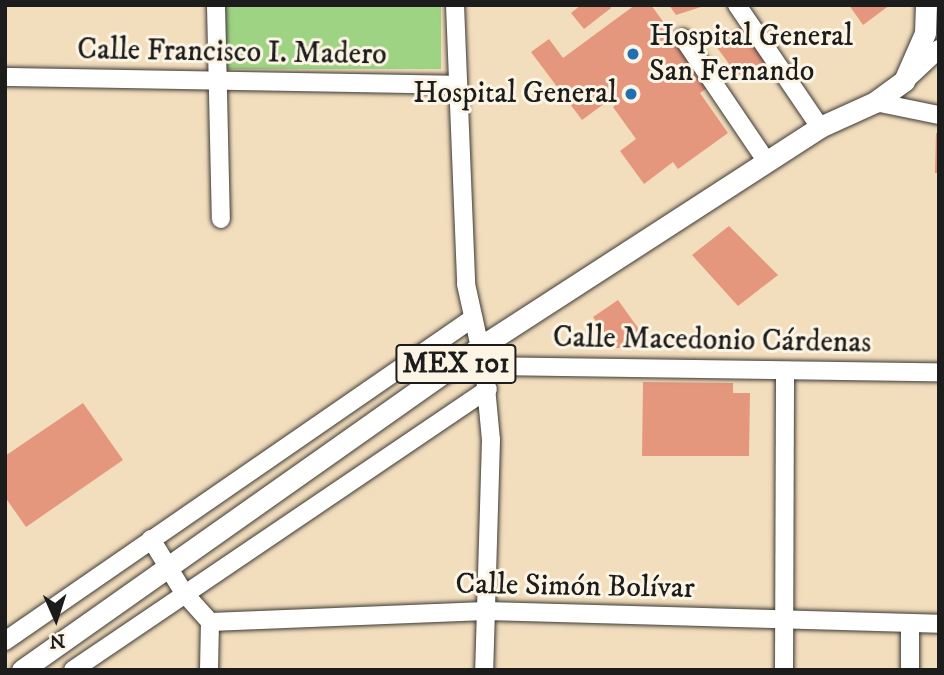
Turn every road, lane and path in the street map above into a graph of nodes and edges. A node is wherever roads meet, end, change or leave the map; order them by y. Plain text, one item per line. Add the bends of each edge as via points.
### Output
1 (216, 5) edge
2 (455, 5) edge
3 (737, 5) edge
4 (926, 5) edge
5 (939, 7) edge
6 (932, 37) edge
7 (683, 38) dead end
8 (939, 49) edge
9 (5, 77) edge
10 (218, 81) junction
11 (904, 81) junction
12 (458, 85) junction
13 (875, 102) junction
14 (939, 115) edge
15 (820, 127) junction
16 (767, 162) junction
17 (220, 219) dead end
18 (473, 318) junction
19 (482, 357) junction
20 (785, 371) junction
21 (939, 372) edge
22 (488, 388) junction
23 (151, 539) junction
24 (168, 569) junction
25 (184, 593) junction
26 (486, 611) junction
27 (783, 618) junction
28 (210, 622) junction
29 (910, 623) junction
30 (939, 624) edge
31 (5, 641) edge
32 (22, 670) edge
33 (73, 670) edge
34 (209, 670) edge
35 (484, 670) edge
36 (784, 670) edge
37 (910, 670) edge

1 - 10 street
2 - 12 street
3 - 15 street
4 - 6 main road
5 - 6 street
6 - 11 main road
7 - 16 street
8 - 11 street
9 - 10 street, Calle Francisco I. Madero
10 - 12 street, Calle Francisco I. Madero
10 - 17 street
11 - 13 main road, MEX 101
12 - 18 street via 466,284
13 - 14 street
13 - 15 main road, MEX 101
15 - 16 main road, MEX 101
16 - 19 main road, MEX 101
18 - 19 street
18 - 23 street
19 - 20 street, Calle Macedonio Cárdenas
19 - 22 street
19 - 24 main road, MEX 101
20 - 21 street, Calle Macedonio Cárdenas
20 - 27 street
22 - 25 street
22 - 26 street
23 - 24 street
23 - 31 street
24 - 25 street
24 - 32 main road, MEX 101
25 - 28 street
25 - 33 street
26 - 27 street, Calle Simón Bolívar
26 - 28 street, Calle Simón Bolívar
26 - 35 street
27 - 29 street, Calle Simón Bolívar
27 - 36 street
28 - 34 street
29 - 30 street, Calle Simón Bolívar
29 - 37 street

